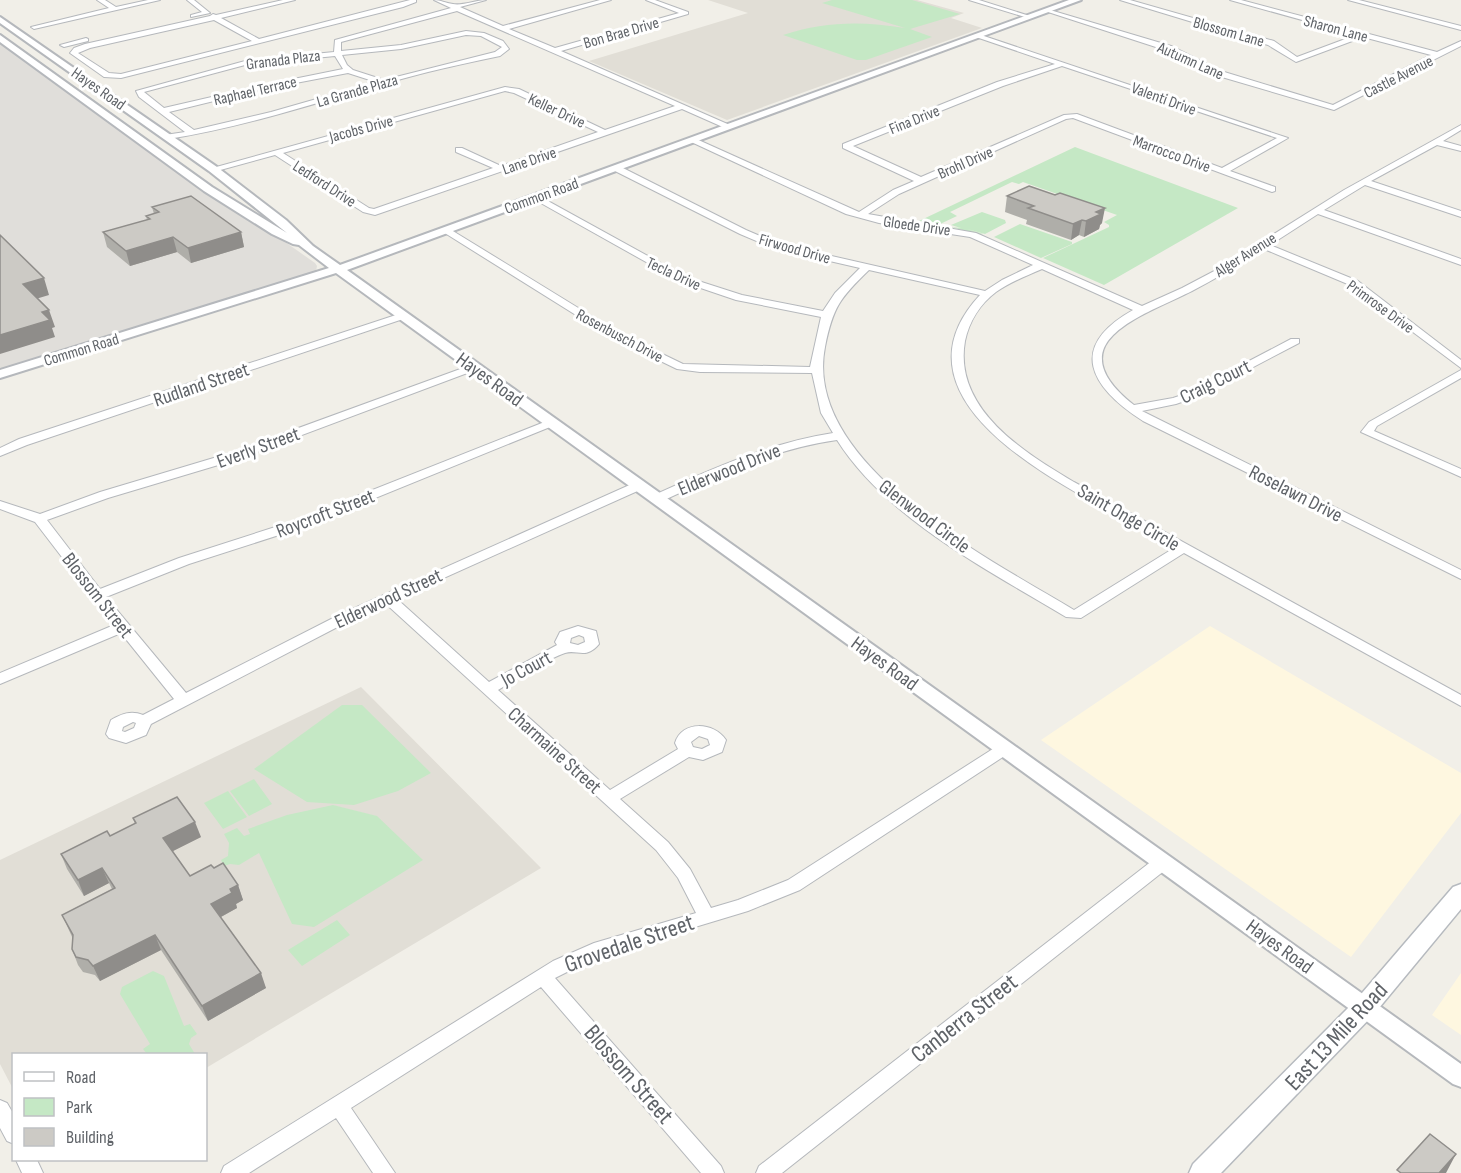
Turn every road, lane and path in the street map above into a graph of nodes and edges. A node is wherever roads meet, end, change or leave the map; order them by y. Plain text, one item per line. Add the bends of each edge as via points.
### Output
1 (100, 0) edge
2 (157, 0) edge
3 (190, 0) edge
4 (269, 0) edge
5 (292, 0) edge
6 (413, 0) edge
7 (436, 0) edge
8 (483, 0) edge
9 (608, 0) edge
10 (649, 0) edge
11 (972, 0) edge
12 (1077, 0) edge
13 (1123, 0) edge
14 (1233, 0) edge
15 (1351, 0) edge
16 (254, 3) dead end
17 (455, 8) junction
18 (115, 9) junction
19 (1047, 11) junction
20 (207, 13) junction
21 (1030, 17) junction
22 (216, 18) junction
23 (0, 19) edge
24 (5, 27) edge
25 (34, 27) dead end
26 (503, 28) junction
27 (1461, 28) edge
28 (23, 34) junction
29 (1362, 35) junction
30 (978, 36) junction
31 (0, 37) edge
32 (494, 39) joint
33 (258, 42) junction
34 (1461, 44) edge
35 (64, 45) dead end
36 (554, 51) junction
37 (74, 53) junction
38 (339, 53) junction
39 (1438, 55) junction
40 (56, 57) junction
41 (1062, 64) junction
42 (346, 71) junction
43 (107, 75) junction
44 (88, 80) junction
45 (385, 82) junction
46 (509, 89) joint
47 (122, 104) junction
48 (94, 106) junction
49 (682, 106) junction
50 (1334, 108) joint
51 (163, 111) junction
52 (1074, 116) joint
53 (141, 117) junction
54 (113, 120) junction
55 (728, 126) junction
56 (1461, 127) edge
57 (192, 133) junction
58 (606, 133) junction
59 (170, 138) junction
60 (692, 140) junction
61 (1436, 142) junction
62 (1461, 149) edge
63 (459, 150) dead end
64 (276, 152) junction
65 (616, 168) junction
66 (213, 169) junction
67 (501, 169) junction
68 (1223, 171) junction
69 (922, 181) junction
70 (1365, 182) junction
71 (1272, 189) dead end
72 (534, 198) junction
73 (261, 204) junction
74 (242, 210) junction
75 (1317, 211) junction
76 (375, 212) joint
77 (1461, 214) edge
78 (860, 215) junction
79 (445, 230) junction
80 (1262, 245) junction
81 (309, 248) junction
82 (1461, 262) edge
83 (1042, 265) junction
84 (867, 267) junction
85 (338, 269) junction
86 (987, 294) junction
87 (1143, 310) junction
88 (826, 315) junction
89 (402, 316) junction
90 (1295, 341) dead end
91 (1461, 365) edge
92 (474, 368) junction
93 (815, 370) junction
94 (1461, 373) edge
95 (0, 374) edge
96 (1131, 409) junction
97 (551, 423) junction
98 (838, 436) junction
99 (0, 452) edge
100 (1461, 473) edge
101 (638, 486) junction
102 (656, 499) junction
103 (0, 505) edge
104 (39, 519) junction
105 (1183, 548) junction
106 (1461, 576) edge
107 (97, 595) junction
108 (387, 598) junction
109 (122, 627) junction
110 (565, 647) dead end
111 (0, 679) edge
112 (487, 689) junction
113 (184, 701) junction
114 (1461, 701) edge
115 (144, 721) dead end
116 (1004, 749) junction
117 (687, 751) dead end
118 (609, 798) junction
119 (1163, 862) junction
120 (1461, 893) edge
121 (706, 916) junction
122 (543, 976) junction
123 (1365, 1007) junction
124 (1461, 1077) edge
125 (338, 1106) junction
126 (0, 1109) edge
127 (12, 1131) edge
128 (231, 1173) edge
129 (385, 1173) edge
130 (714, 1173) edge
131 (766, 1173) edge
132 (1203, 1173) edge

1 - 18 street
2 - 18 street
3 - 20 street
4 - 16 street
5 - 22 street
6 - 33 street
7 - 17 street
8 - 17 street
9 - 26 street
10 - 36 street, Bon Brae Drive via 686,13
11 - 21 street
12 - 19 street, Common Road
13 - 29 street, Blossom Lane via 1271,43 1296,60
14 - 29 street, Sharon Lane
15 - 27 street
17 - 26 street
17 - 38 street via 340,39
18 - 25 street
19 - 21 street, Common Road
19 - 50 street, Autumn Lane via 1168,48 1218,74
20 - 22 street
20 - 35 street
21 - 30 street, Common Road
22 - 33 street
22 - 37 street via 88,46
23 - 24 street, Hayes Road
24 - 28 street, Hayes Road
26 - 36 street
28 - 31 street
28 - 40 street, Hayes Road
29 - 39 street, Sharon Lane
30 - 41 street, Valenti Drive
30 - 55 street, Common Road
31 - 48 street, Hayes Road
32 - 38 street, Granada Plaza via 466,33 408,46
32 - 45 street, La Grande Plaza via 505,45 504,50
33 - 43 street via 129,74
34 - 39 street, Castle Avenue
36 - 49 street
37 - 40 street
37 - 43 street
38 - 42 street
38 - 51 street, Granada Plaza via 245,63 140,92
39 - 50 street, Castle Avenue
40 - 44 street, Hayes Road
41 - 68 street, Valenti Drive via 1284,138
41 - 69 street, Fina Drive via 1000,84 846,146
42 - 45 street
42 - 51 street, Raphael Terrace
43 - 44 street
44 - 47 street, Hayes Road
45 - 57 street, La Grande Plaza
46 - 58 street, Keller Drive
46 - 64 street, Jacobs Drive via 478,94
47 - 48 street via 109,108
47 - 53 street, Hayes Road
48 - 54 street, Hayes Road
49 - 55 street
49 - 58 street, Lane Drive
51 - 57 street, Granada Plaza
52 - 68 street, Marrocco Drive
52 - 69 street, Brohl Drive via 1064,117
53 - 54 street
53 - 59 street, Hayes Road
54 - 74 street, Hayes Road
55 - 60 street, Common Road
56 - 61 street, Alger Avenue
57 - 59 street, La Grande Plaza
58 - 67 street, Lane Drive
59 - 66 street, Hayes Road
60 - 65 street, Common Road
60 - 78 street, Gloede Drive
61 - 62 street
61 - 70 street, Alger Avenue
63 - 67 street
64 - 66 street, Jacobs Drive
64 - 76 street, Ledford Drive
65 - 72 street, Common Road
65 - 84 street, Firwood Drive via 762,241
66 - 73 street, Hayes Road
67 - 76 street, Lane Drive
68 - 71 street, Marrocco Drive
69 - 78 street, Brohl Drive via 884,198
70 - 75 street, Alger Avenue
70 - 77 street
72 - 79 street, Common Road
72 - 88 street, Tecla Drive via 683,279 747,300
73 - 74 street
73 - 81 street, Hayes Road
74 - 81 street, Hayes Road
75 - 80 street, Alger Avenue
75 - 82 street
78 - 83 street, Gloede Drive via 958,231
79 - 85 street, Common Road
79 - 93 street, Rosenbusch Drive via 615,335 681,367
80 - 87 street, Alger Avenue via 1194,286
80 - 91 street, Primrose Drive via 1354,283
81 - 85 street, Hayes Road
83 - 86 street, Saint Onge Circle
83 - 87 street, Gloede Drive
84 - 86 street, Firwood Drive
84 - 88 street, Glenwood Circle
85 - 89 street, Hayes Road
85 - 95 street, Common Road
86 - 105 street, Saint Onge Circle via 966,320 957,359 963,384 984,419 1011,446 1043,467
87 - 96 street, Alger Avenue via 1111,328 1098,352 1101,375
88 - 93 street, Glenwood Circle
89 - 92 street, Hayes Road
89 - 99 street, Rudland Street
90 - 96 street, Craig Court via 1192,395
92 - 97 street, Hayes Road
92 - 104 street, Everly Street via 231,457
93 - 98 street, Glenwood Circle
94 - 100 street via 1373,424 1367,432
96 - 106 street, Roselawn Drive
97 - 101 street, Hayes Road
97 - 107 street, Roycroft Street via 299,524 183,561
98 - 102 street, Elderwood Drive via 764,451
98 - 105 street, Glenwood Circle via 899,502 1071,614 1083,612
101 - 102 street, Hayes Road
101 - 108 street, Elderwood Street
102 - 116 street, Hayes Road
103 - 104 street
104 - 107 street, Blossom Street
105 - 114 street, Saint Onge Circle
107 - 109 street, Blossom Street
108 - 112 street, Charmaine Street
108 - 113 street, Elderwood Street
109 - 111 street
109 - 113 street, Blossom Street
110 - 112 street, Jo Court
112 - 118 street, Charmaine Street
113 - 115 street, Elderwood Street
116 - 119 street, Hayes Road
116 - 121 street, Grovedale Street via 810,876 767,898
117 - 118 street
118 - 121 street, Charmaine Street via 671,855
119 - 123 street, Hayes Road
119 - 131 street, Canberra Street
120 - 123 main road, East 13 Mile Road
121 - 122 street, Grovedale Street via 594,950
122 - 125 street, Grovedale Street
122 - 130 street, Blossom Street
123 - 124 street, Hayes Road
123 - 132 main road, East 13 Mile Road
125 - 128 street, Grovedale Street
125 - 129 street
126 - 127 street

